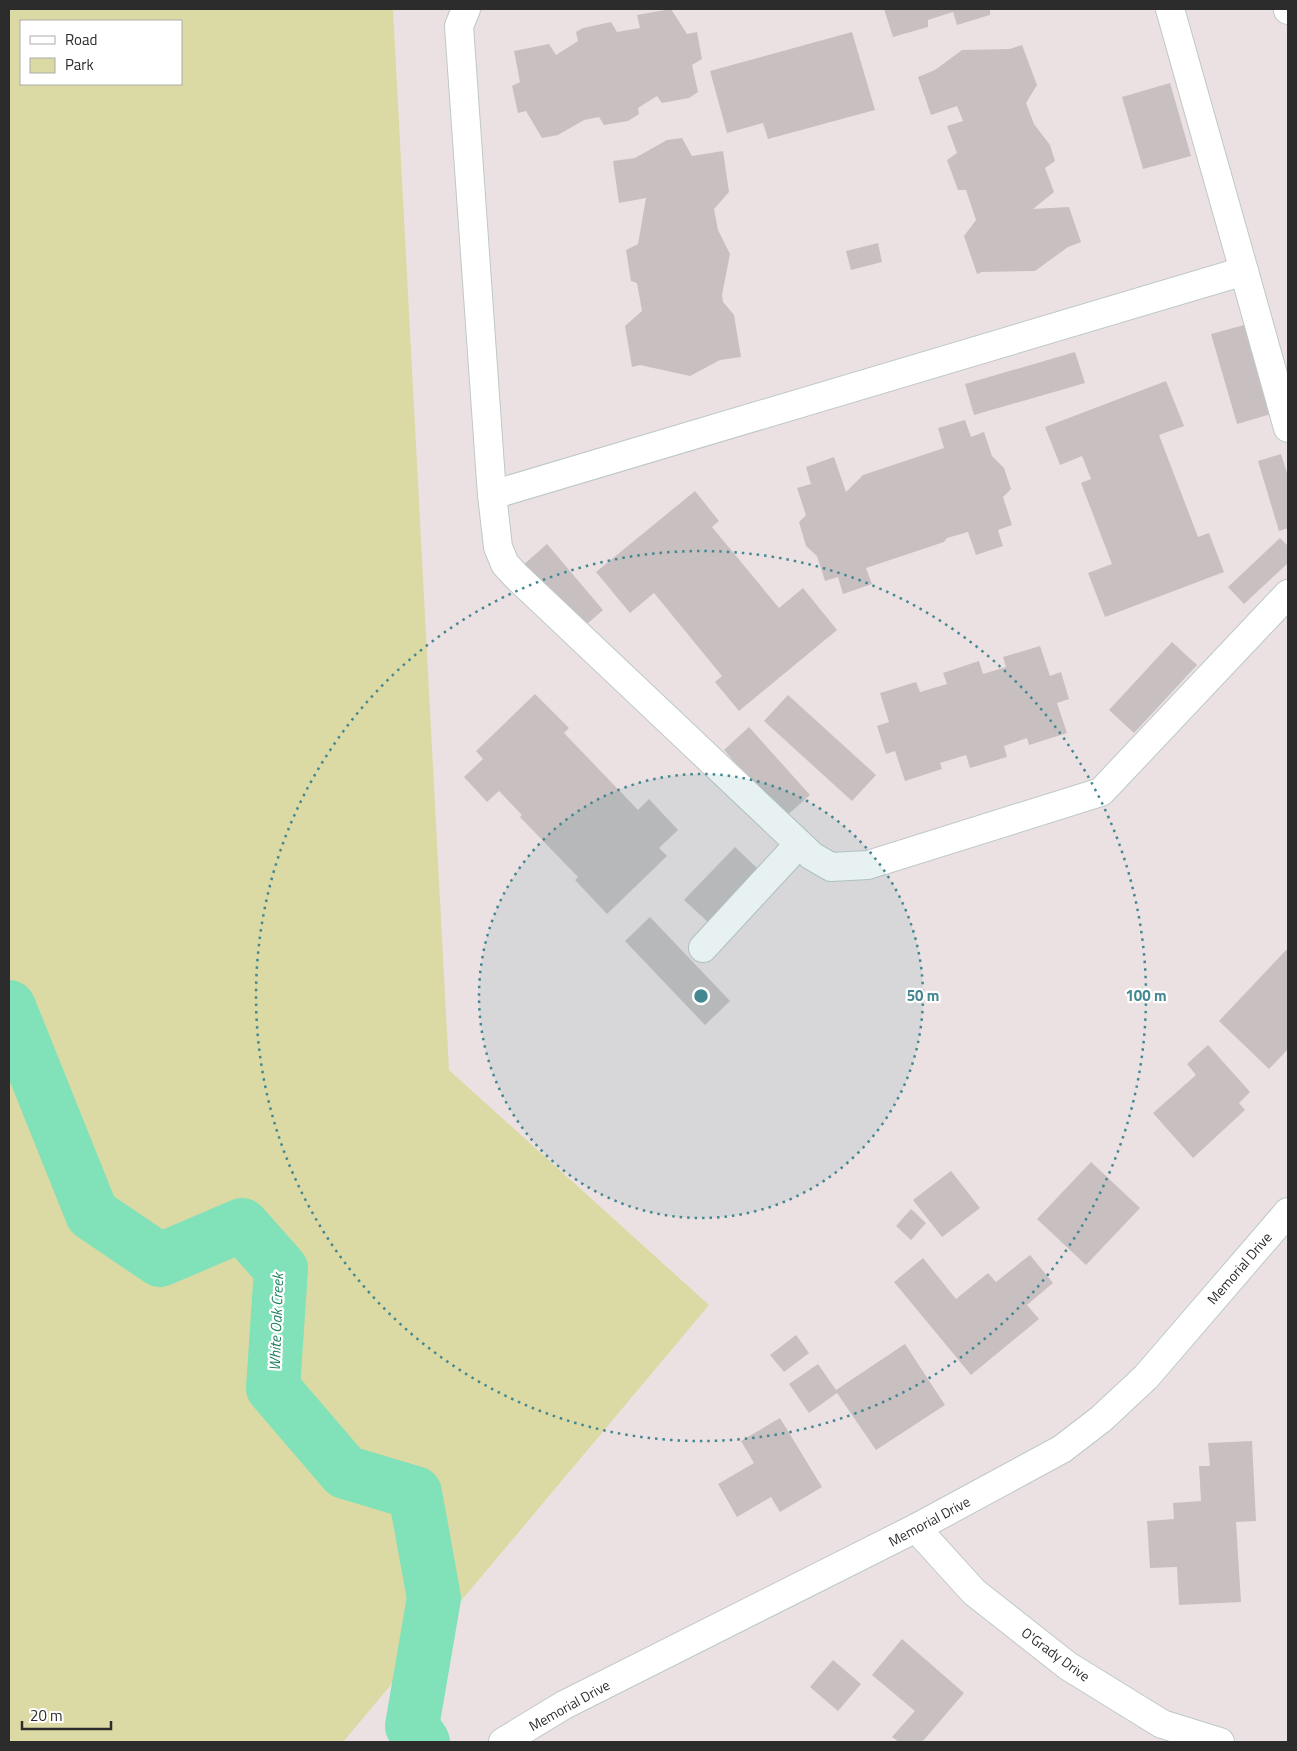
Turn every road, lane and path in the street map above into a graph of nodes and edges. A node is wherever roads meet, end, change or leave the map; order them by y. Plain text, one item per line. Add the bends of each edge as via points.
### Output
1 (466, 9) edge
2 (1170, 9) edge
3 (1244, 272) junction
4 (1288, 428) edge
5 (492, 495) junction
6 (1288, 594) edge
7 (799, 844) junction
8 (703, 948) dead end
9 (1288, 1212) edge
10 (916, 1528) junction
11 (503, 1742) edge
12 (1220, 1742) edge

1 - 5 street via 459,26
2 - 3 street
3 - 4 street
3 - 5 street
5 - 7 street via 498,547 505,564
6 - 7 street via 1101,792 868,864 831,867
7 - 8 street
9 - 10 street, Memorial Drive via 1146,1377 1101,1419 1062,1449
10 - 11 street, Memorial Drive via 564,1706
10 - 12 street, O'Grady Drive via 974,1592 1068,1666 1162,1724

